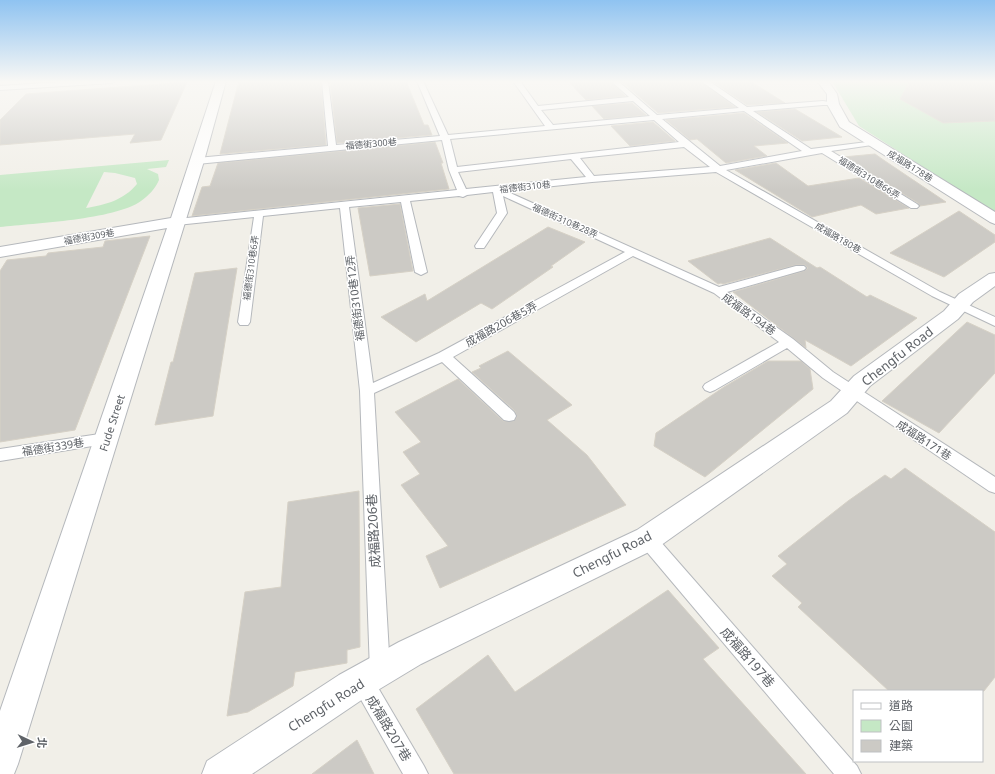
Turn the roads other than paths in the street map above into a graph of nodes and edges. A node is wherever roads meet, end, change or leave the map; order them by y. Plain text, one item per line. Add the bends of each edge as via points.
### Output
1 (209, 117) edge
2 (329, 117) edge
3 (436, 117) edge
4 (543, 117) edge
5 (665, 117) edge
6 (758, 117) edge
7 (840, 117) edge
8 (656, 118) junction
9 (551, 128) junction
10 (445, 137) junction
11 (872, 143) junction
12 (686, 144) junction
13 (332, 148) junction
14 (824, 150) junction
15 (809, 152) junction
16 (574, 157) junction
17 (197, 160) junction
18 (718, 169) junction
19 (453, 170) junction
20 (592, 179) junction
21 (497, 190) junction
22 (463, 194) junction
23 (404, 199) junction
24 (344, 205) junction
25 (914, 206) dead end
26 (259, 213) junction
27 (995, 219) edge
28 (177, 222) junction
29 (480, 246) dead end
30 (0, 252) edge
31 (633, 252) junction
32 (800, 268) dead end
33 (421, 272) dead end
34 (995, 278) edge
35 (718, 291) junction
36 (960, 304) junction
37 (244, 322) dead end
38 (995, 322) edge
39 (788, 342) junction
40 (444, 356) junction
41 (710, 387) dead end
42 (367, 392) junction
43 (854, 393) junction
44 (509, 416) dead end
45 (106, 439) junction
46 (0, 455) edge
47 (995, 486) edge
48 (647, 539) junction
49 (371, 676) junction
50 (0, 764) edge
51 (220, 774) edge
52 (416, 774) edge
53 (849, 774) edge

1 - 17 street, Fude Street
2 - 13 lane
3 - 10 lane
4 - 9 lane
5 - 8 lane, 福德街300巷
6 - 15 lane
7 - 11 street, 成福路178巷 via 844,124
8 - 9 lane, 福德街300巷
8 - 12 lane, 成福路180巷
9 - 10 lane, 福德街300巷
10 - 13 lane, 福德街300巷
10 - 19 lane
11 - 14 lane, 福德街310巷
11 - 27 street, 成福路178巷
12 - 16 lane
12 - 18 lane, 成福路180巷
13 - 17 lane, 福德街300巷
14 - 15 lane, 福德街310巷
14 - 25 lane, 福德街310巷66弄
15 - 18 lane, 福德街310巷
16 - 19 lane
16 - 20 lane
17 - 28 street, Fude Street
18 - 20 lane, 福德街310巷
18 - 36 lane, 成福路180巷 via 936,294
19 - 22 lane
20 - 21 lane, 福德街310巷
21 - 22 lane, 福德街310巷
21 - 29 lane via 502,213
21 - 31 lane, 福德街310巷28弄
22 - 23 lane, 福德街310巷
23 - 24 lane, 福德街310巷
23 - 33 lane
24 - 26 lane, 福德街310巷
24 - 42 lane, 福德街310巷12弄
26 - 28 lane, 福德街310巷
26 - 37 lane, 福德街310巷6弄
28 - 30 street, 福德街309巷
28 - 45 street, Fude Street
31 - 35 lane, 成福路194巷
31 - 40 lane, 成福路206巷5弄
32 - 35 lane
34 - 36 street, Chengfu Road
35 - 39 lane, 成福路194巷
36 - 38 lane, 成福路180巷
36 - 43 street, Chengfu Road via 951,315 862,381
39 - 41 lane
39 - 43 lane, 成福路194巷
40 - 42 lane, 成福路206巷5弄
40 - 44 lane
42 - 49 lane, 成福路206巷
43 - 47 lane, 成福路171巷
43 - 48 street, Chengfu Road via 839,407
45 - 46 lane, 福德街339巷
45 - 50 street, Fude Street
48 - 49 street, Chengfu Road via 410,653
48 - 53 lane, 成福路197巷
49 - 51 street, Chengfu Road
49 - 52 lane, 成福路207巷

